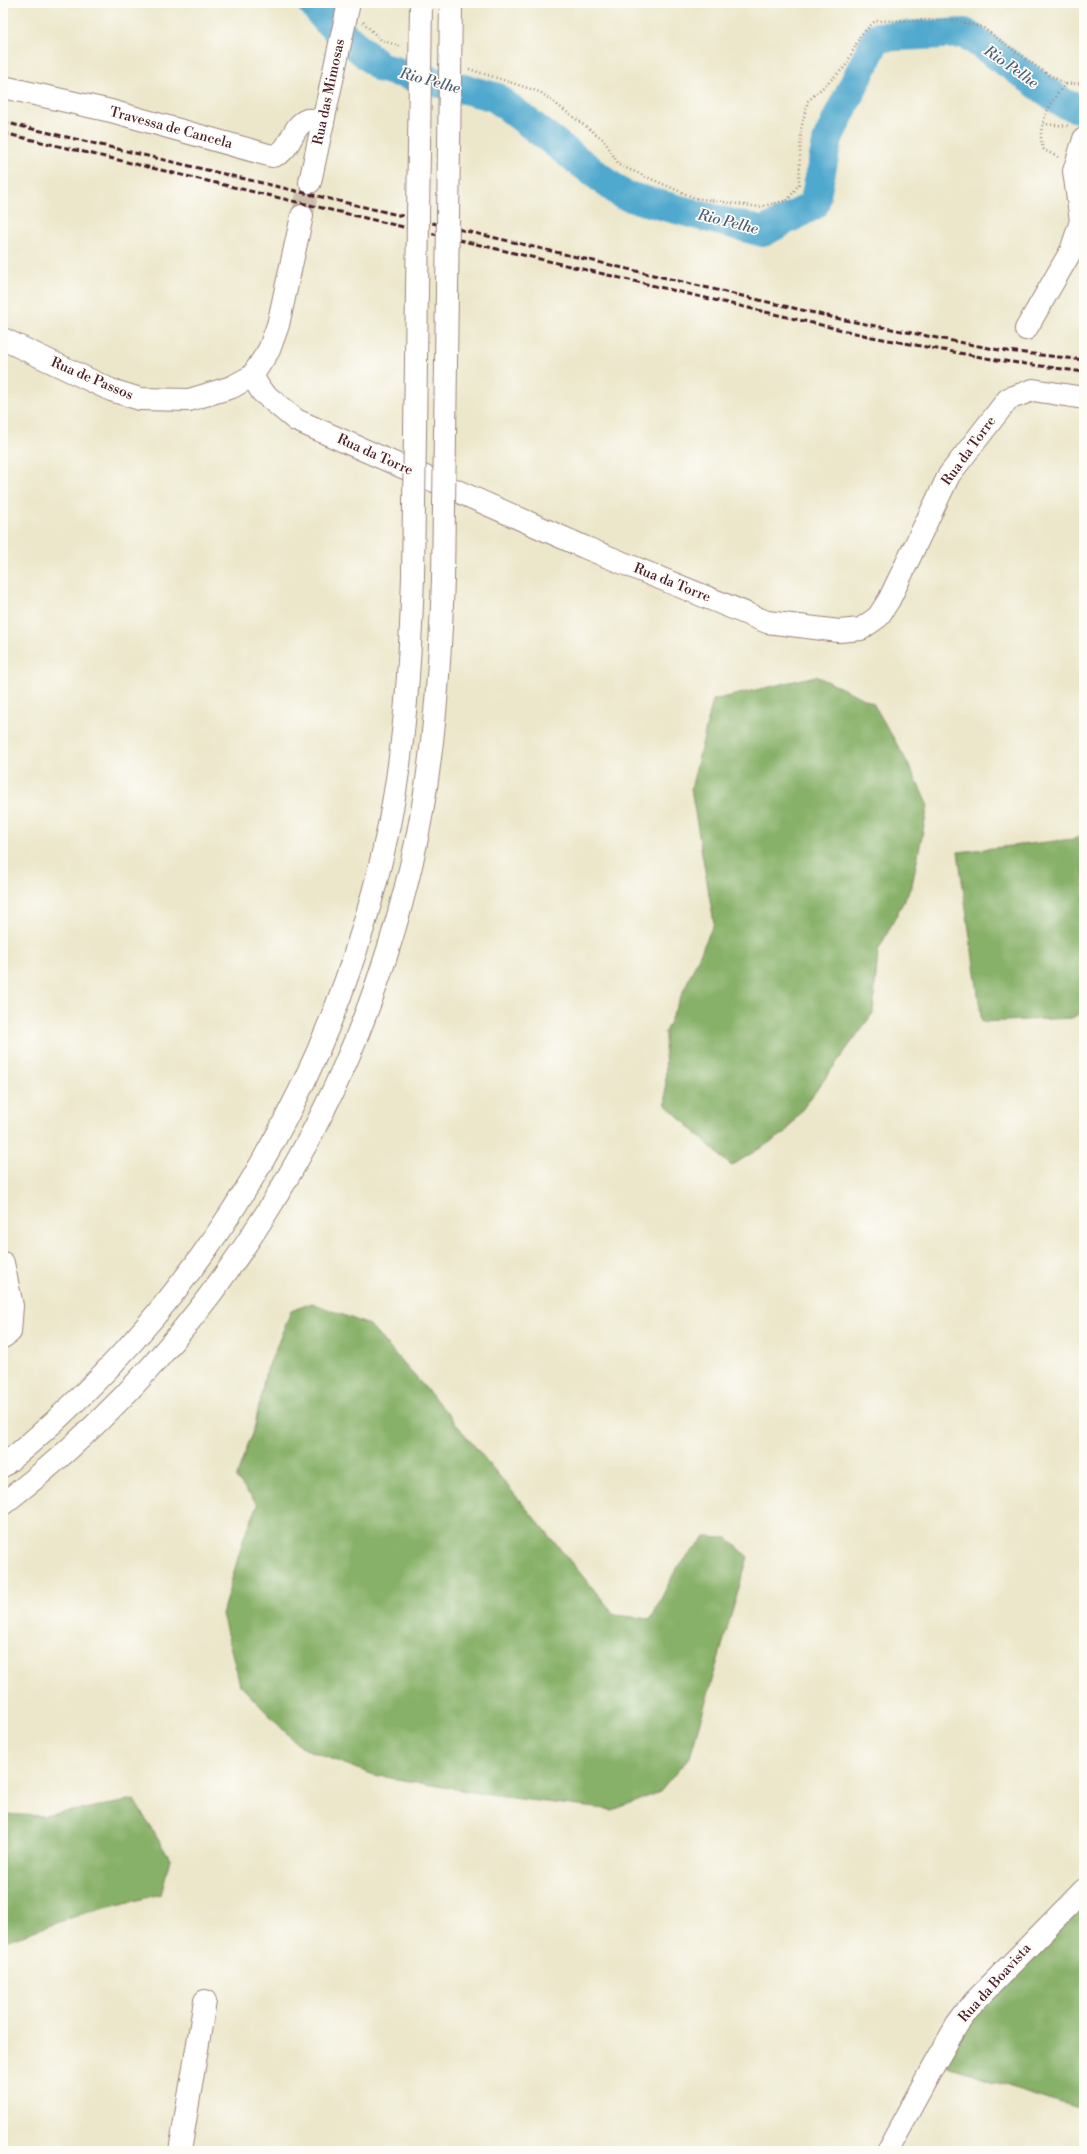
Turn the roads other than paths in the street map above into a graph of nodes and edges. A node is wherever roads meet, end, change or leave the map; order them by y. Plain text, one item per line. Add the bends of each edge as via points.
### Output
1 (421, 3) edge
2 (451, 3) edge
3 (354, 11) edge
4 (3, 87) edge
5 (323, 122) junction
6 (1079, 143) edge
7 (310, 182) tunnel mouth
8 (302, 216) tunnel mouth
9 (1026, 329) dead end
10 (3, 339) edge
11 (252, 376) junction
12 (1084, 398) edge
13 (3, 1263) edge
14 (3, 1337) edge
15 (3, 1466) edge
16 (3, 1504) edge
17 (1084, 1890) edge
18 (205, 2001) dead end
19 (180, 2151) edge
20 (887, 2151) edge

1 - 15 main road, bridge via 413,577 404,724 388,829 372,897 340,998 310,1069 283,1125 224,1225 147,1327 53,1424
2 - 16 main road, bridge via 443,578 436,707 428,777 416,844 399,911 355,1041 327,1104 296,1164 260,1223 222,1279 177,1337 135,1384 91,1428
3 - 5 main road, Rua das Mimosas, bridge via 332,80
4 - 5 main road, Travessa de Cancela via 111,111 272,156 283,152 303,122 309,119
5 - 7 main road, Rua das Mimosas
6 - 9 main road via 1074,170 1081,221 1071,251
8 - 11 main road via 278,325 269,350
10 - 11 main road, Rua de Passos via 110,390 140,398 189,400 232,387
11 - 12 main road, Rua da Torre via 262,392 296,420 577,543 767,622 839,631 861,629 878,618 949,475 1008,399 1033,390
13 - 14 main road via 12,1306 10,1332
17 - 20 main road, Rua da Boavista via 974,2002 934,2063
18 - 19 main road

